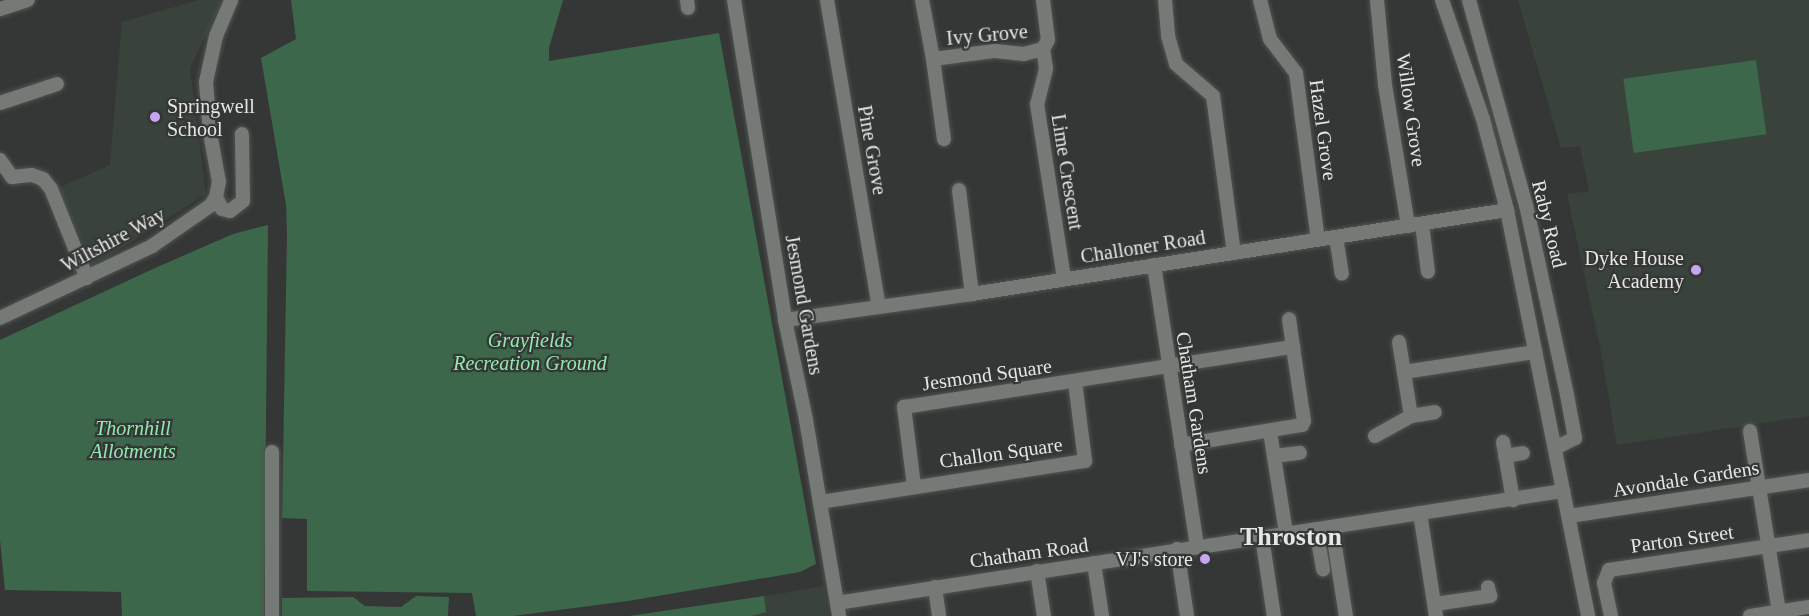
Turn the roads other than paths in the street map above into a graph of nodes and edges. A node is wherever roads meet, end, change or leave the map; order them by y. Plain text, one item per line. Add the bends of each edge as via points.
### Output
1 (231, 0) edge
2 (734, 0) edge
3 (827, 0) edge
4 (922, 0) edge
5 (1043, 0) edge
6 (1165, 0) edge
7 (1260, 0) edge
8 (1377, 0) edge
9 (1442, 0) edge
10 (1469, 0) edge
11 (30, 4) edge
12 (0, 9) edge
13 (1044, 50) junction
14 (933, 59) junction
15 (57, 84) dead end
16 (0, 103) edge
17 (242, 134) dead end
18 (944, 139) dead end
19 (0, 160) edge
20 (959, 190) dead end
21 (216, 197) junction
22 (1507, 210) junction
23 (1415, 225) junction
24 (1336, 237) junction
25 (1318, 240) junction
26 (1234, 253) junction
27 (1154, 265) junction
28 (1428, 272) dead end
29 (1342, 274) dead end
30 (87, 278) junction
31 (1064, 279) junction
32 (972, 294) junction
33 (879, 307) junction
34 (0, 318) edge
35 (1289, 319) dead end
36 (785, 320) junction
37 (1399, 342) dead end
38 (1293, 347) junction
39 (1535, 352) junction
40 (1169, 365) junction
41 (1404, 372) junction
42 (1075, 382) junction
43 (904, 407) joint
44 (1435, 412) dead end
45 (1411, 416) junction
46 (1750, 430) dead end
47 (1375, 436) dead end
48 (1271, 438) dead end
49 (1180, 445) junction
50 (1555, 448) junction
51 (272, 452) dead end
52 (1300, 453) dead end
53 (1523, 453) dead end
54 (1274, 456) junction
55 (1809, 480) edge
56 (914, 486) junction
57 (1759, 487) junction
58 (1563, 491) junction
59 (1513, 500) junction
60 (820, 502) junction
61 (1420, 513) junction
62 (1569, 516) junction
63 (1332, 527) junction
64 (1316, 529) junction
65 (1286, 533) junction
66 (1262, 537) junction
67 (1809, 540) edge
68 (1197, 546) junction
69 (1769, 546) junction
70 (1177, 549) junction
71 (1094, 563) junction
72 (1323, 568) dead end
73 (1037, 571) junction
74 (935, 587) junction
75 (1488, 587) dead end
76 (1809, 607) edge
77 (838, 609) edge
78 (1436, 610) edge
79 (1779, 612) junction
80 (272, 616) edge
81 (939, 616) edge
82 (1044, 616) edge
83 (1102, 616) edge
84 (1187, 616) edge
85 (1274, 616) edge
86 (1346, 616) edge
87 (1588, 616) edge
88 (1611, 616) edge
89 (1750, 616) edge

1 - 21 street via 216,36 206,82 219,182
2 - 36 street, Jesmond Gardens
3 - 33 street, Pine Grove
4 - 14 street, Ivy Grove
5 - 13 street, Lime Crescent via 1048,40
6 - 26 street via 1168,36 1176,64 1213,96
7 - 25 street, Hazel Grove via 1270,39 1296,73
8 - 23 street, Willow Grove via 1385,85
9 - 22 street, Raby Road via 1483,119
10 - 50 street, Raby Road via 1526,205 1567,395 1575,438
11 - 12 street
13 - 14 street, Ivy Grove
13 - 31 street, Lime Crescent via 1046,69 1037,104
14 - 18 street, Ivy Grove
15 - 16 street
17 - 21 street via 243,201 230,211 222,209
19 - 30 street via 12,177 32,175 43,179 51,189
20 - 32 street
21 - 30 street, Wiltshire Way via 211,206 152,246
22 - 23 street, Challoner Road
22 - 39 street, Raby Road
23 - 24 street, Challoner Road
23 - 28 street, Willow Grove
24 - 25 street, Challoner Road
24 - 29 street
25 - 26 street, Challoner Road
26 - 27 street, Challoner Road
27 - 31 street, Challoner Road
27 - 40 street, Chatham Gardens
30 - 34 street, Wiltshire Way
31 - 32 street, Challoner Road
32 - 33 street, Challoner Road
33 - 36 street, Challoner Road
35 - 38 street
36 - 60 street, Jesmond Gardens
37 - 41 street
38 - 40 street, Jesmond Square
38 - 49 street via 1302,425
39 - 41 street
39 - 50 street, Raby Road
40 - 42 street, Jesmond Square
40 - 49 street, Chatham Gardens
41 - 45 street
42 - 43 street, Jesmond Square
42 - 56 street, Challon Square via 1085,461
43 - 56 street, Challon Square
44 - 45 street
45 - 47 street
46 - 57 street
48 - 54 street
49 - 68 street, Chatham Gardens
50 - 58 street, Raby Road
51 - 80 street
52 - 54 street
53 - 59 street via 1504,449
54 - 65 street
55 - 57 street, Avondale Gardens
56 - 60 street, Challon Square
57 - 62 street, Avondale Gardens
57 - 69 street
58 - 59 street, Chatham Road
58 - 62 street, Raby Road
59 - 61 street, Chatham Road
60 - 77 street, Jesmond Gardens
61 - 63 street, Chatham Road
61 - 78 street
62 - 87 street, Raby Road
63 - 64 street, Chatham Road
63 - 86 street
64 - 65 street, Chatham Road
64 - 72 street
65 - 66 street, Chatham Road
66 - 68 street, Chatham Road
66 - 85 street
67 - 69 street, Parton Street
68 - 70 street, Chatham Road
69 - 79 street
69 - 88 street, Parton Street via 1609,570 1604,583
70 - 71 street, Chatham Road
70 - 84 street
71 - 73 street, Chatham Road
71 - 83 street
73 - 74 street, Chatham Road
73 - 82 street
74 - 77 street, Chatham Road
74 - 81 street
75 - 78 street via 1490,596
76 - 79 street
79 - 89 street

